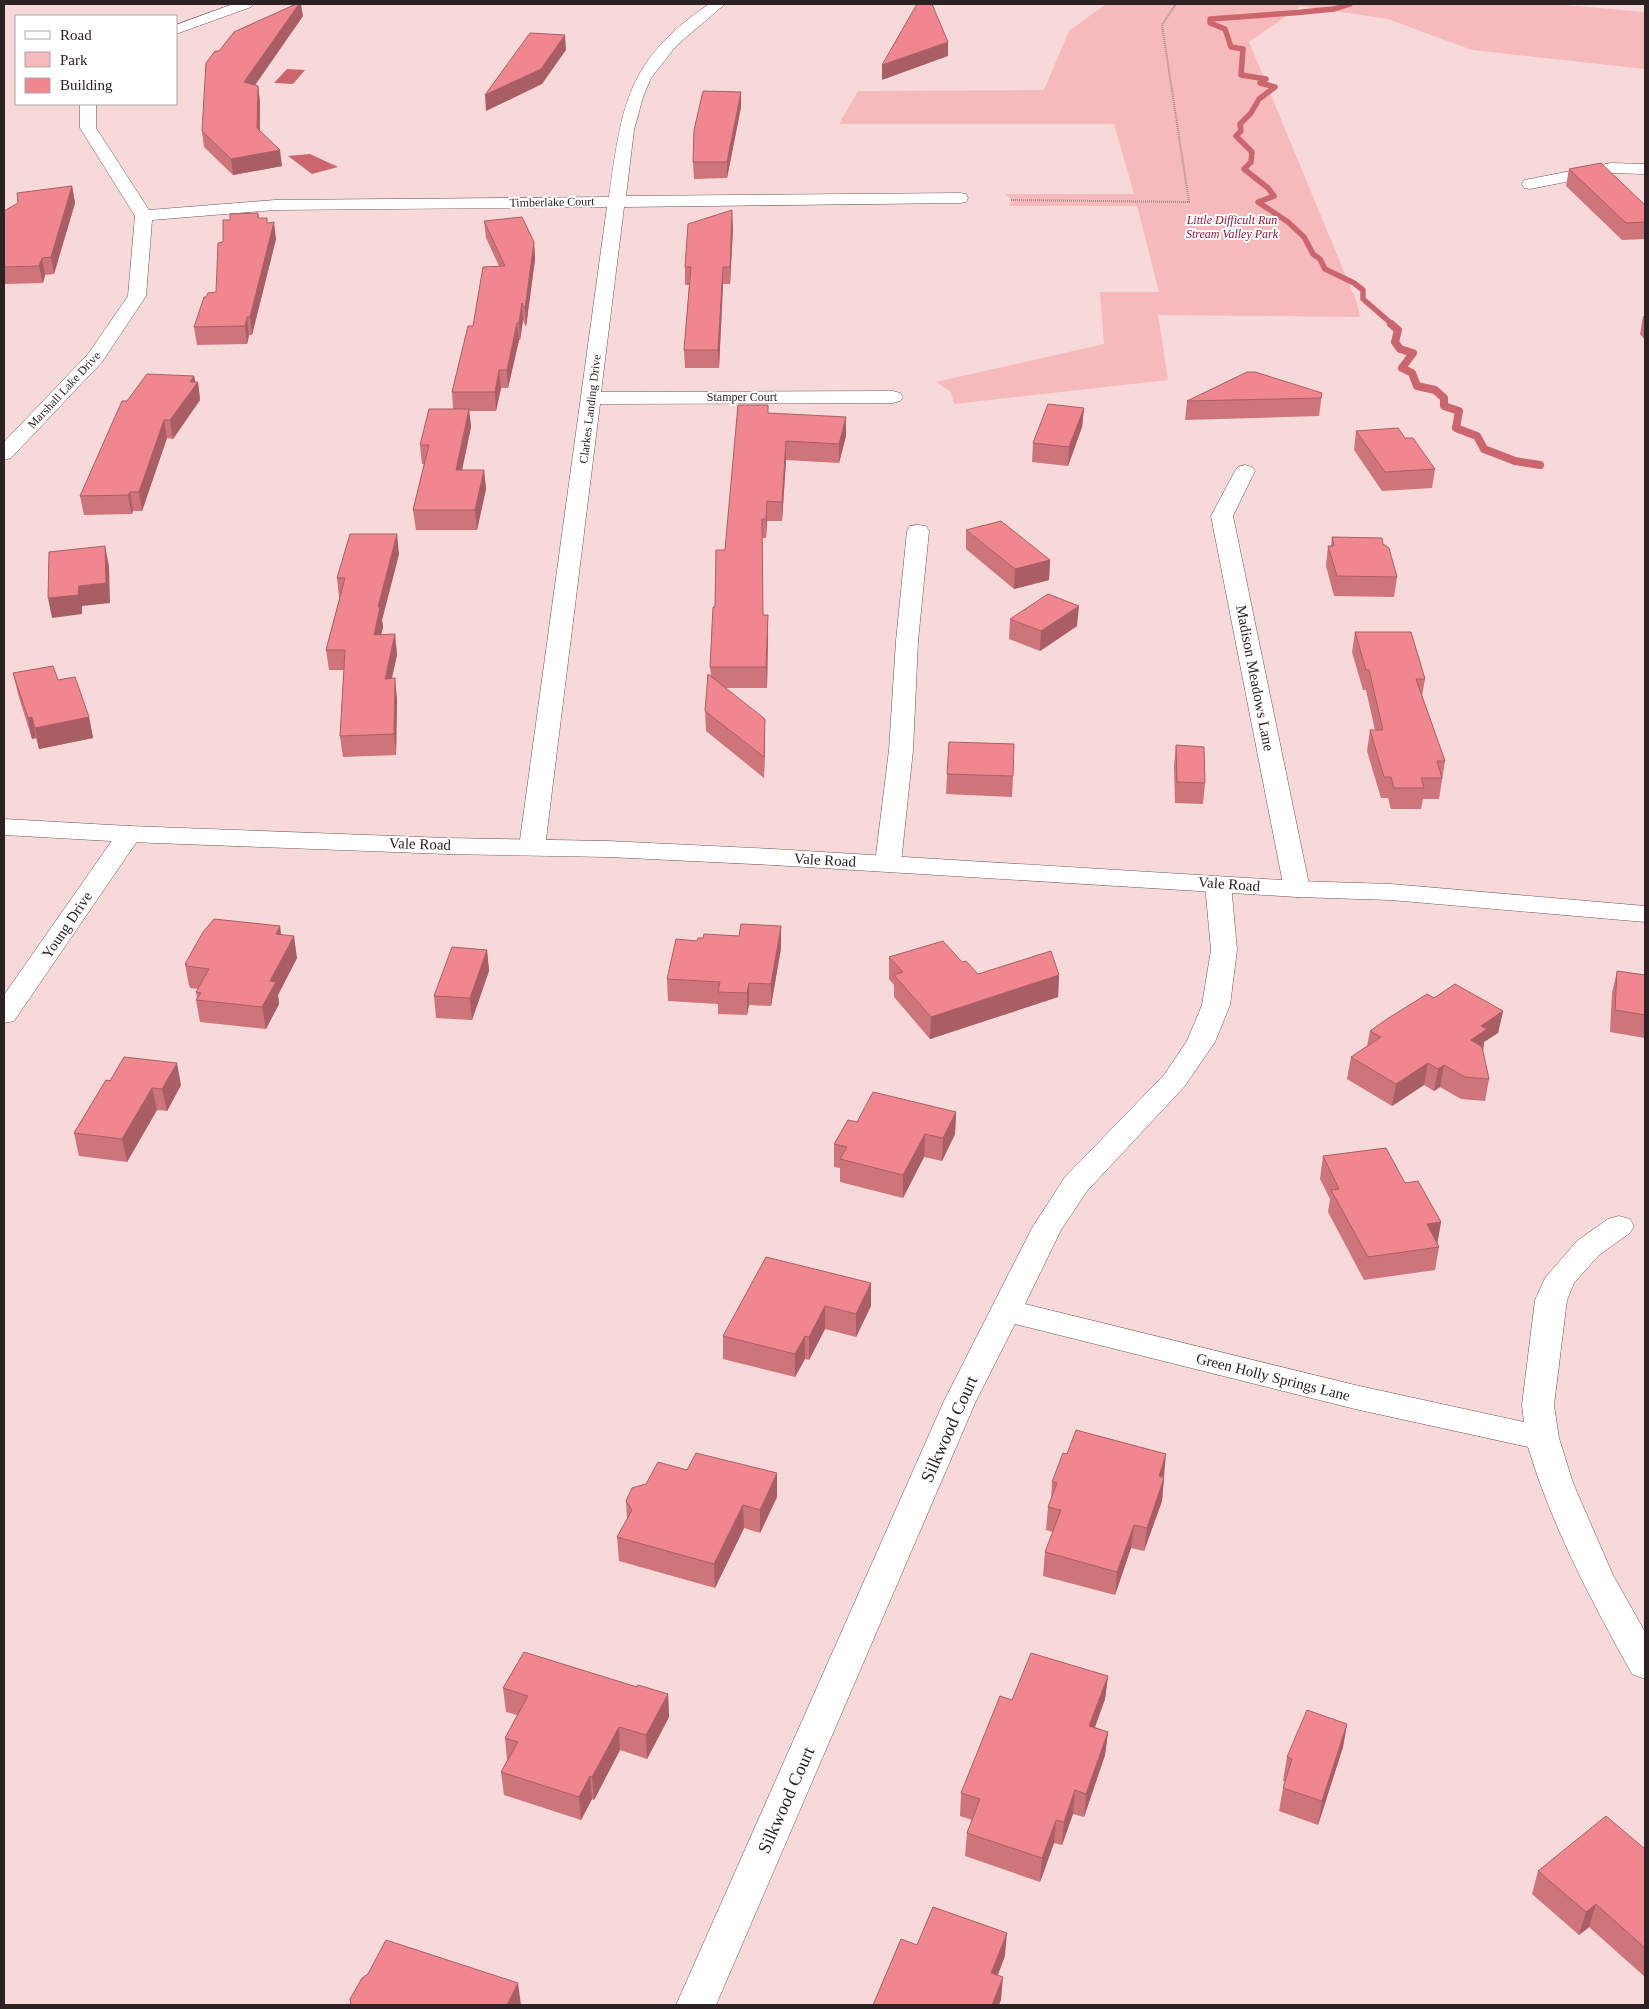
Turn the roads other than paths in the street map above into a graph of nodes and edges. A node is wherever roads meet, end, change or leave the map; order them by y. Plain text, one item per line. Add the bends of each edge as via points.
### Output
1 (246, 4) edge
2 (718, 4) edge
3 (178, 29) edge
4 (88, 105) edge
5 (1645, 169) edge
6 (1530, 184) dead end
7 (960, 198) dead end
8 (616, 202) junction
9 (144, 216) junction
10 (893, 397) dead end
11 (591, 398) junction
12 (4, 454) edge
13 (1245, 471) dead end
14 (918, 531) dead end
15 (4, 827) edge
16 (129, 834) junction
17 (532, 846) junction
18 (888, 863) junction
19 (1218, 884) junction
20 (1297, 889) junction
21 (1645, 914) edge
22 (4, 1015) edge
23 (1618, 1226) dead end
24 (1005, 1310) junction
25 (1542, 1438) junction
26 (1645, 1664) edge
27 (696, 2005) edge

1 - 3 street
2 - 8 street, Clarkes Landing Drive via 695,19 665,50 638,91 626,130
4 - 9 street via 88,128
5 - 6 street via 1611,168
7 - 8 street, Timberlake Court
8 - 9 street, Timberlake Court via 275,205
8 - 11 street, Clarkes Landing Drive
9 - 12 street, Marshall Lake Drive via 137,296 96,358
10 - 11 street, Stamper Court
11 - 17 street, Clarkes Landing Drive
13 - 20 street, Madison Meadows Lane via 1222,516
14 - 18 street via 901,750
15 - 16 street, Vale Road
16 - 17 street, Vale Road via 448,846
16 - 22 street, Young Drive
17 - 18 street, Vale Road
18 - 19 street, Vale Road
19 - 20 street, Vale Road
19 - 24 street, Silkwood Court via 1224,950 1216,1005 1201,1042 1174,1080 1076,1184 1047,1228
20 - 21 street, Vale Road via 1477,898
23 - 25 street via 1588,1248 1561,1278 1550,1300 1538,1405
24 - 25 street, Green Holly Springs Lane via 1355,1397
24 - 27 street, Silkwood Court via 960,1401
25 - 26 street via 1556,1483 1597,1578

